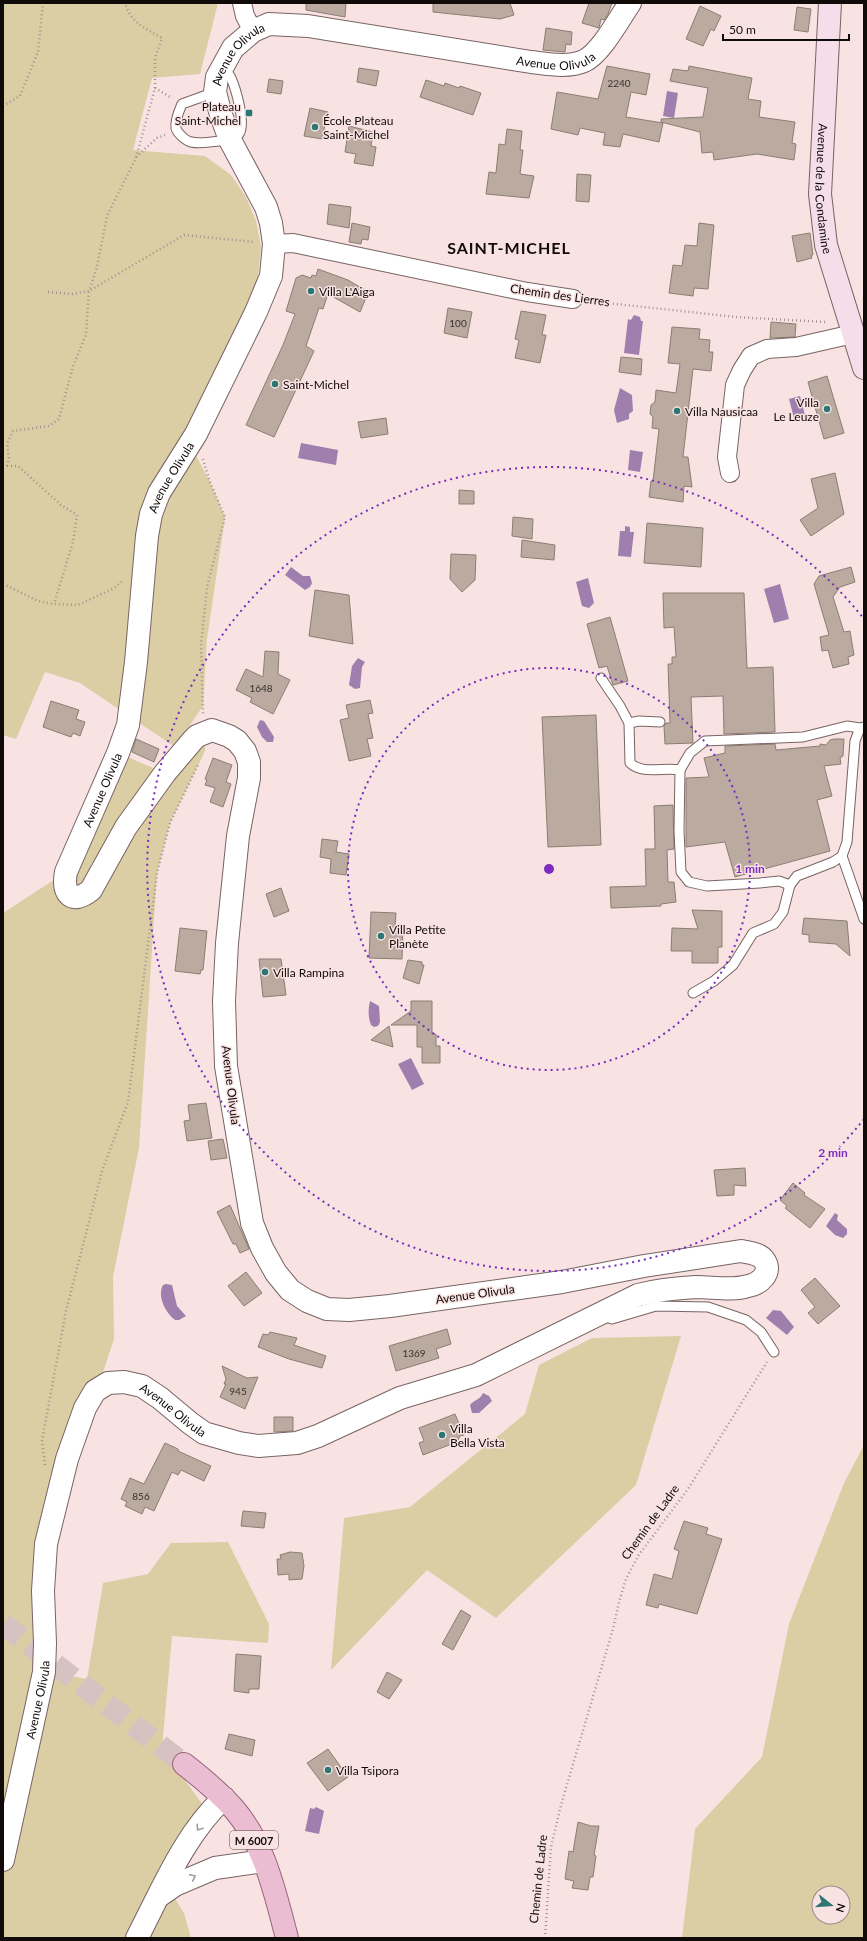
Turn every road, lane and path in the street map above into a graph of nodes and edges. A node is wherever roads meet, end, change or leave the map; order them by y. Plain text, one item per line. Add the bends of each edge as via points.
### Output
1 (43, 3) edge
2 (125, 3) edge
3 (242, 3) edge
4 (630, 3) edge
5 (830, 3) edge
6 (253, 31) junction
7 (222, 66) junction
8 (155, 88) junction
9 (215, 92) junction
10 (182, 104) junction
11 (3, 106) edge
12 (176, 129) junction
13 (230, 140) junction
14 (136, 158) junction
15 (274, 244) junction
16 (89, 291) junction
17 (48, 292) dead end
18 (572, 299) joint
19 (852, 329) junction
20 (864, 368) edge
21 (196, 434) junction
22 (3, 466) edge
23 (7, 466) junction
24 (730, 474) dead end
25 (145, 564) junction
26 (3, 584) edge
27 (54, 604) junction
28 (601, 678) dead end
29 (660, 722) dead end
30 (629, 723) junction
31 (862, 728) edge
32 (205, 732) junction
33 (199, 764) dead end
34 (680, 770) junction
35 (842, 856) junction
36 (790, 885) junction
37 (864, 919) edge
38 (693, 993) dead end
39 (598, 1315) junction
40 (774, 1352) joint
41 (46, 1470) dead end
42 (184, 1764) tunnel mouth
43 (224, 1798) junction
44 (3, 1860) edge
45 (264, 1861) junction
46 (159, 1896) junction
47 (137, 1938) edge
48 (287, 1938) edge
49 (545, 1938) edge

1 - 11 path via 38,52 20,96
2 - 8 path via 128,14 138,24 162,38 155,58
3 - 6 street
4 - 6 street, Avenue Olivula via 602,46 584,61 562,65 308,26 269,24
5 - 19 main road, Avenue de la Condamine via 820,194 826,245
6 - 7 street, Avenue Olivula via 233,48
7 - 9 street, Avenue Olivula
7 - 13 lane via 230,77 241,116 242,128 239,134
8 - 10 path
8 - 14 path
9 - 10 lane
9 - 13 street, Avenue Olivula via 220,115
10 - 12 lane via 176,118
12 - 13 lane via 182,137 191,142
12 - 14 path via 157,138
13 - 15 street, Avenue Olivula via 266,207
14 - 16 path via 106,216 97,267
15 - 16 path via 184,235
15 - 18 street, Chemin des Lierres via 293,242 527,292
15 - 21 street, Avenue Olivula via 271,276 267,288
16 - 17 path via 72,294
16 - 23 path via 86,335 73,366 59,419 49,426 13,431 7,444
18 - 19 path, Chemin des Lierres
19 - 20 main road, Avenue de la Condamine
19 - 24 street via 796,347 767,349 751,356 735,385 727,457
21 - 25 street, Avenue Olivula via 159,493 151,514
21 - 32 path via 210,482 225,516 207,587 201,645
22 - 23 path
23 - 27 path via 18,466 61,505 77,515 73,542
25 - 27 path via 114,588 78,605
25 - 32 street, Avenue Olivula via 128,725 66,872 66,892 77,898 91,890 126,827 144,802 193,740
26 - 27 path via 38,601
28 - 30 lane
29 - 30 lane
30 - 34 lane via 630,763 642,770
31 - 34 lane via 846,726 803,738 705,741 690,753
31 - 35 lane via 855,741 847,842
32 - 39 street, Avenue Olivula via 220,732 237,741 249,762 227,943 224,1001 226,1066 252,1223 276,1273 290,1290 307,1301 327,1309 349,1310 562,1282 726,1253 753,1253 764,1260 767,1267 766,1274 760,1281 749,1286 653,1291 638,1295
33 - 41 path via 170,823 157,873 128,1102 102,1171 66,1311 42,1441
34 - 36 lane via 681,872 689,882 707,886 779,881
35 - 36 lane via 797,876
35 - 37 lane
36 - 38 lane via 783,912 774,924 753,933 733,965 714,981
39 - 40 lane via 612,1319 656,1306 708,1307 746,1320 760,1332
39 - 44 street, Avenue Olivula via 476,1375 400,1398 297,1443 258,1446 204,1433 142,1386 124,1382 108,1383 95,1391 85,1408 67,1459 46,1544 43,1591 44,1672
40 - 49 path, Chemin de Ladre via 688,1489 638,1556 626,1579 551,1847
42 - 43 main road, M 6007
43 - 45 main road, M 6007 via 244,1824
43 -> 46 street via 209,1811
46 -> 45 street via 175,1885 215,1868
45 - 48 main road, M 6007
46 - 47 street

